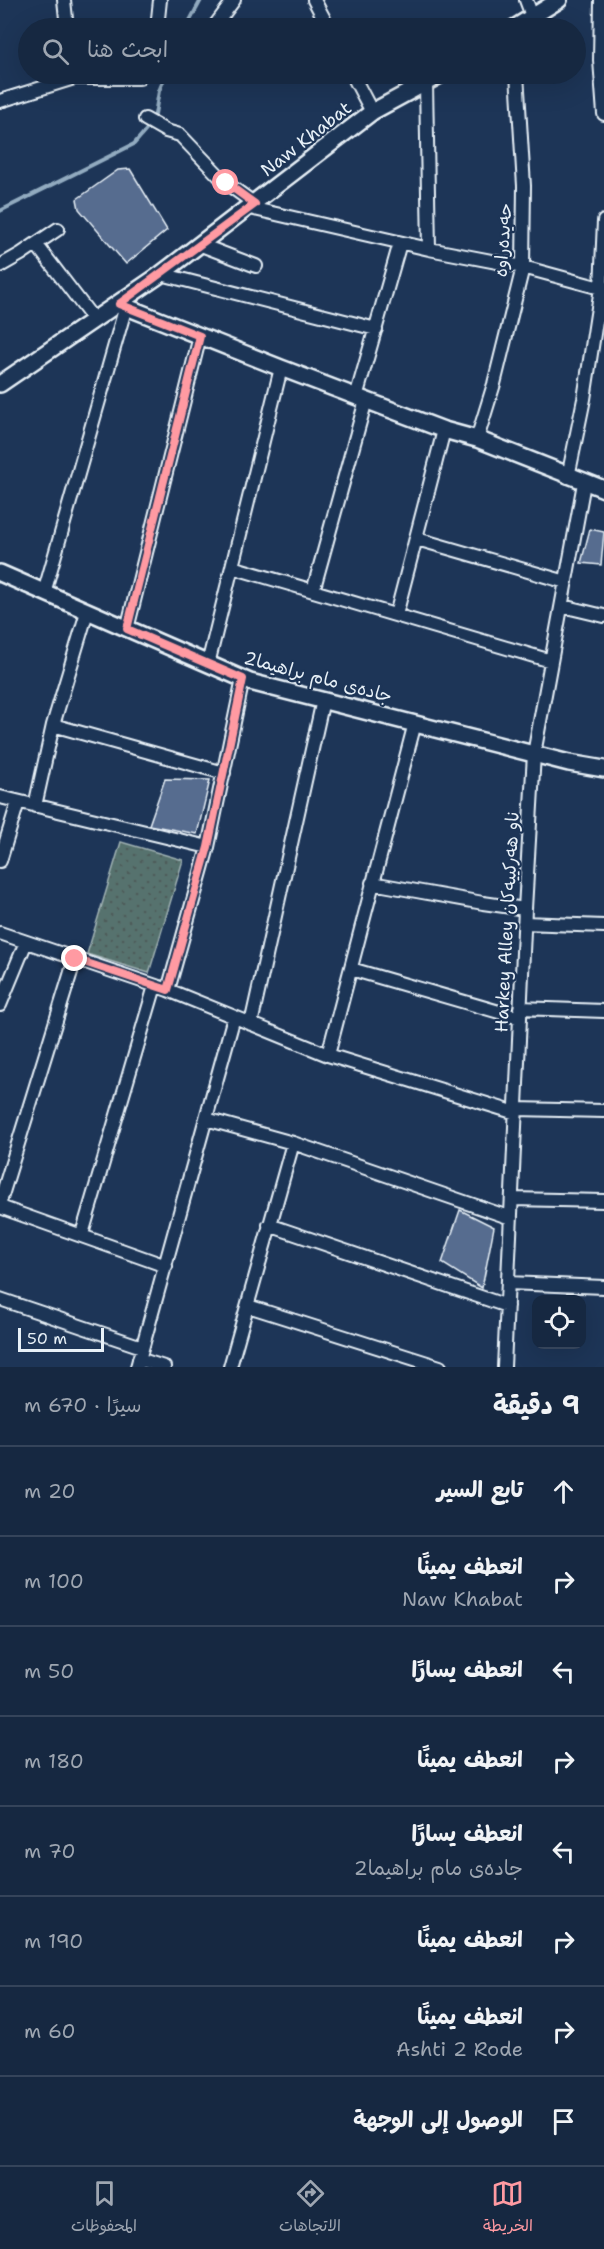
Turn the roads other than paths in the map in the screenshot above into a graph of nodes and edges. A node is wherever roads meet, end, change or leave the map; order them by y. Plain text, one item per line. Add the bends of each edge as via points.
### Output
1 (64, 0) edge
2 (160, 0) edge
3 (234, 0) edge
4 (314, 0) edge
5 (526, 0) edge
6 (559, 0) edge
7 (601, 0) edge
8 (532, 16) junction
9 (66, 18) edge
10 (158, 18) edge
11 (220, 18) edge
12 (323, 18) edge
13 (529, 18) edge
14 (50, 84) edge
15 (357, 84) edge
16 (424, 84) edge
17 (426, 84) edge
18 (519, 84) edge
19 (603, 98) edge
20 (0, 101) edge
21 (372, 112) junction
22 (604, 114) edge
23 (146, 119) dead end
24 (252, 206) junction
25 (604, 221) edge
26 (58, 229) dead end
27 (400, 243) junction
28 (36, 244) junction
29 (201, 245) junction
30 (429, 249) junction
31 (0, 266) edge
32 (256, 266) dead end
33 (523, 267) junction
34 (161, 274) junction
35 (603, 288) edge
36 (122, 305) junction
37 (94, 320) junction
38 (376, 329) junction
39 (200, 336) junction
40 (282, 368) junction
41 (0, 384) edge
42 (362, 399) junction
43 (444, 430) junction
44 (477, 440) junction
45 (568, 477) junction
46 (584, 483) junction
47 (604, 489) edge
48 (417, 539) junction
49 (232, 567) junction
50 (0, 573) edge
51 (566, 582) junction
52 (313, 591) junction
53 (44, 593) junction
54 (562, 606) junction
55 (87, 612) junction
56 (396, 615) junction
57 (604, 616) edge
58 (127, 629) junction
59 (551, 661) junction
60 (207, 664) junction
61 (243, 679) junction
62 (323, 700) junction
63 (415, 723) junction
64 (53, 725) junction
65 (534, 754) junction
66 (604, 769) edge
67 (224, 773) junction
68 (0, 797) edge
69 (18, 802) junction
70 (35, 806) junction
71 (208, 847) junction
72 (0, 861) edge
73 (372, 883) junction
74 (525, 909) junction
75 (524, 923) junction
76 (604, 926) edge
77 (0, 933) edge
78 (26, 942) junction
79 (75, 959) junction
80 (351, 969) junction
81 (155, 986) junction
82 (168, 990) junction
83 (0, 1005) edge
84 (604, 1011) edge
85 (520, 1013) junction
86 (234, 1017) junction
87 (251, 1024) junction
88 (328, 1055) junction
89 (516, 1111) junction
90 (604, 1111) edge
91 (206, 1119) junction
92 (293, 1143) junction
93 (512, 1199) junction
94 (604, 1201) edge
95 (0, 1202) edge
96 (0, 1207) edge
97 (512, 1218) junction
98 (269, 1225) junction
99 (81, 1234) junction
100 (166, 1266) junction
101 (508, 1283) junction
102 (604, 1287) edge
103 (0, 1299) edge
104 (248, 1306) junction
105 (507, 1306) junction
106 (142, 1347) junction
107 (138, 1363) edge
108 (164, 1367) edge
109 (230, 1367) edge
110 (440, 1367) edge
111 (504, 1367) edge

1 - 9 street
2 - 10 street
3 - 11 street
4 - 12 street
5 - 8 street
6 - 8 street
7 - 19 street
8 - 13 street
14 - 20 street
15 - 21 street, Naw Khabat
16 - 21 street, Naw Khabat
17 - 30 street
18 - 33 street, حەیدەراوە
19 - 22 street
21 - 24 street, Naw Khabat
23 - 24 street via 180,135
24 - 27 street
24 - 29 street, Naw Khabat
25 - 35 street
26 - 28 street
27 - 30 street
27 - 38 street
28 - 31 street
28 - 37 street
29 - 32 street
29 - 34 street, Naw Khabat
30 - 33 street
33 - 35 street
33 - 44 street, حەیدەراوە
34 - 36 street, Naw Khabat
34 - 38 street
35 - 45 street
36 - 37 street, Naw Khabat
36 - 39 street
36 - 53 street
37 - 41 street, Naw Khabat
38 - 42 street
39 - 40 street
39 - 58 street
40 - 42 street
40 - 49 street
42 - 43 street
42 - 52 street
43 - 44 street
43 - 48 street
44 - 45 street
45 - 46 street
46 - 47 street
46 - 51 street, Harkey Alley ناو هەركييەكان
48 - 51 street
48 - 56 street
49 - 52 street
49 - 60 street
50 - 53 street, جادەی مام براهیما2
51 - 54 street, Harkey Alley ناو هەركييەكان
52 - 56 street
53 - 55 street, جادەی مام براهیما2
54 - 57 street
54 - 59 street, Harkey Alley ناو هەركييەكان
55 - 58 street, جادەی مام براهیما2
55 - 64 street
56 - 59 street
58 - 60 street, جادەی مام براهیما2
59 - 65 street, Harkey Alley ناو هەركييەكان
60 - 61 street, جادەی مام براهیما2
61 - 62 street, جادەی مام براهیما2
61 - 67 street
62 - 63 street, جادەی مام براهیما2
62 - 87 street
63 - 65 street, جادەی مام براهیما2
63 - 73 street
64 - 67 street
64 - 70 street
65 - 66 street, جادەی مام براهیما2
65 - 74 street, Harkey Alley ناو هەركييەكان
67 - 71 street
68 - 69 street
69 - 70 street
69 - 72 street
70 - 71 street
71 - 82 street
73 - 74 street
73 - 80 street
74 - 75 street, Harkey Alley ناو هەركييەكان
75 - 76 street
75 - 85 street, Harkey Alley ناو هەركييەكان
77 - 78 street
78 - 79 street
78 - 83 street
79 - 81 street
79 - 95 street
80 - 85 street
80 - 88 street
81 - 82 street
81 - 99 street
82 - 86 street
84 - 85 street
85 - 89 street, Harkey Alley ناو هەركييەكان
86 - 87 street
86 - 91 street
87 - 88 street
88 - 89 street
89 - 90 street
89 - 93 street, Harkey Alley ناو هەركييەكان
91 - 92 street
91 - 100 street
92 - 97 street
92 - 98 street
93 - 94 street
93 - 97 street, Harkey Alley ناو هەركييەكان
96 - 99 street
97 - 101 street, Harkey Alley ناو هەركييەكان
98 - 104 street
98 - 105 street
99 - 100 street
100 - 106 street
101 - 102 street
101 - 105 street, Harkey Alley ناو هەركييەكان
103 - 106 street
104 - 109 street
104 - 110 street
105 - 111 street, Harkey Alley ناو هەركييەكان
106 - 107 street
107 - 108 street

